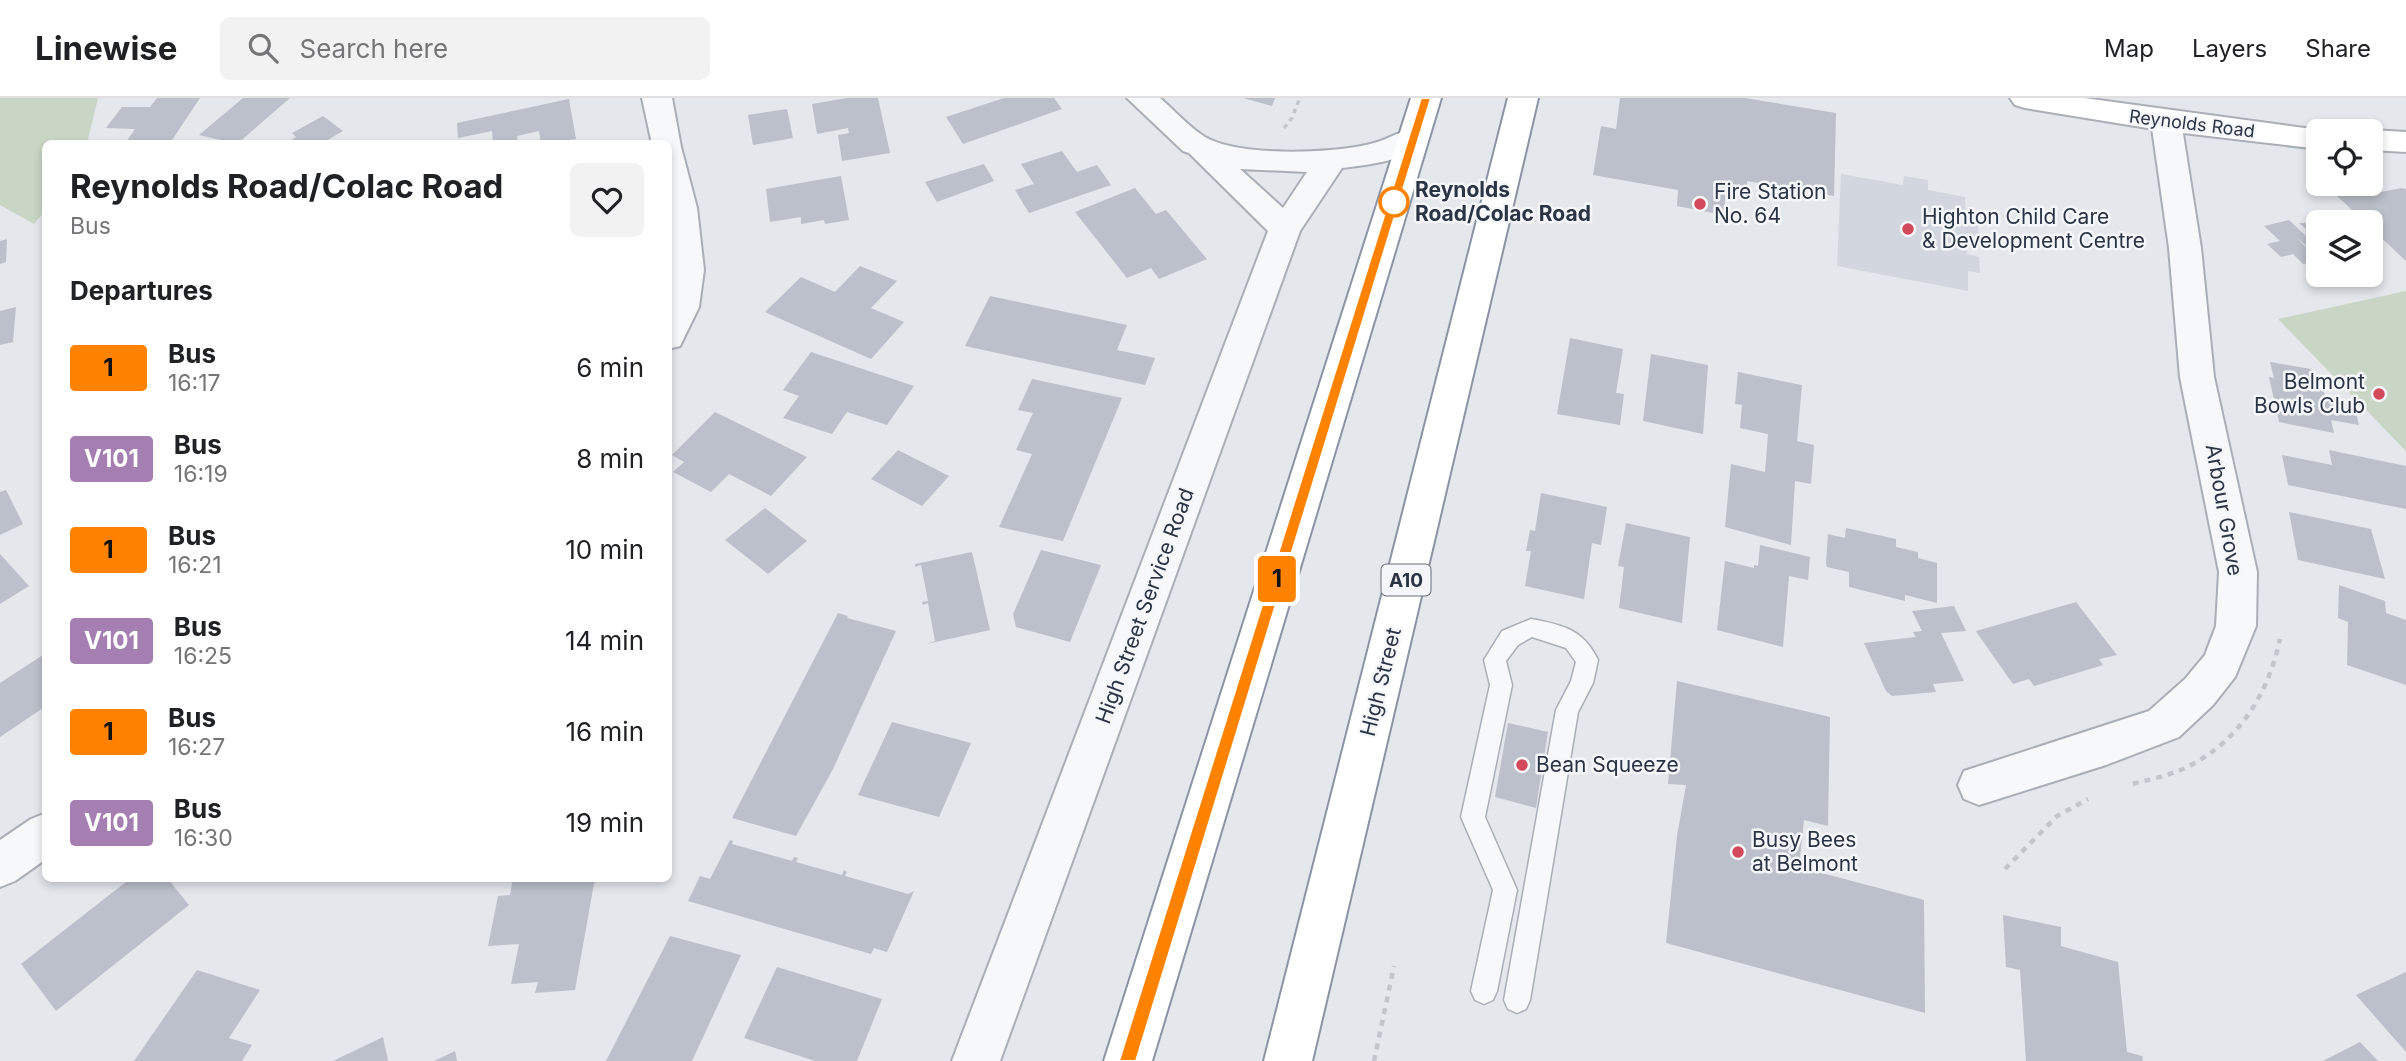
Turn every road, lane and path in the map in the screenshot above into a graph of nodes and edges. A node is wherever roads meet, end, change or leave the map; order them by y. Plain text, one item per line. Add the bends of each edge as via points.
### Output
1 (657, 98) edge
2 (1142, 98) edge
3 (1426, 98) edge
4 (1523, 98) edge
5 (2025, 98) edge
6 (2166, 121) junction
7 (2306, 137) edge
8 (1413, 138) junction
9 (666, 140) edge
10 (2383, 141) edge
11 (2406, 142) edge
12 (1194, 144) junction
13 (1332, 159) junction
14 (672, 167) edge
15 (1285, 229) junction
16 (672, 328) edge
17 (1979, 785) dead end
18 (42, 835) edge
19 (0, 866) edge
20 (1394, 966) dead end
21 (1484, 991) dead end
22 (1517, 1000) dead end
23 (976, 1061) edge
24 (1128, 1061) edge
25 (1288, 1061) edge
26 (1374, 1061) edge

1 - 9 street
2 - 12 street
3 - 8 main road
4 - 25 main road, High Street / A10
5 - 6 main road, Reynolds Road
6 - 7 main road, Reynolds Road
6 - 17 street, Arbour Grove via 2185,248 2197,377 2238,572 2236,626 2221,665 2164,724
8 - 13 street via 1380,153
8 - 24 main road
10 - 11 main road
12 - 13 street via 1233,158 1265,162
12 - 15 street
13 - 15 street, High Street Service Road
14 - 16 street via 687,261 682,306
15 - 23 street, High Street Service Road
18 - 19 street
20 - 26 path
21 - 22 lane via 1505,890 1473,817 1501,685 1495,660 1510,638 1531,628 1574,641 1587,660 1582,683 1567,710

